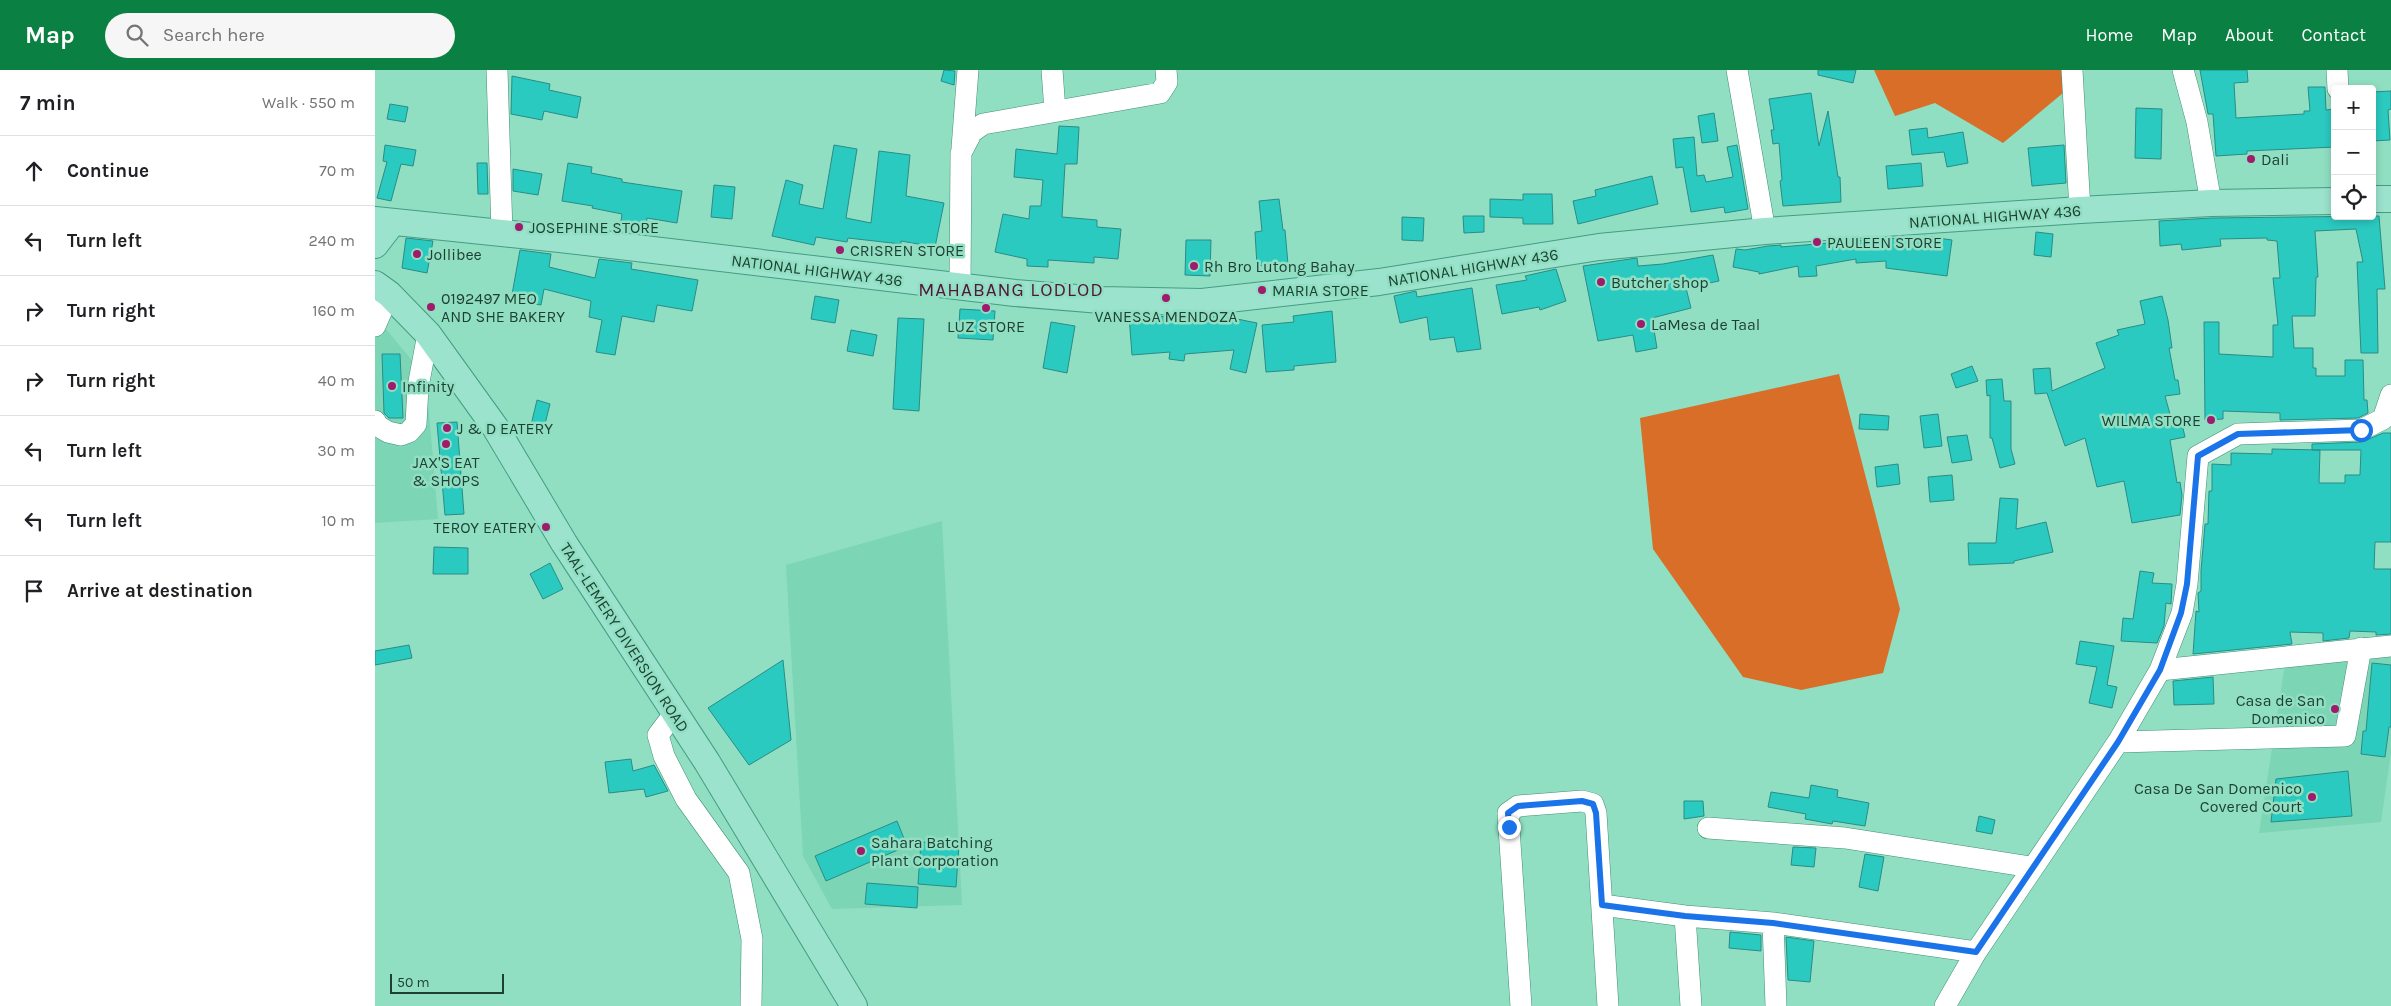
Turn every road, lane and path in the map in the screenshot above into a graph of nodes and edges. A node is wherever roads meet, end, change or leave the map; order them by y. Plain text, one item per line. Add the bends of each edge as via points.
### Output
1 (497, 70) edge
2 (968, 70) edge
3 (1052, 70) edge
4 (1166, 70) edge
5 (1737, 70) edge
6 (2071, 70) edge
7 (2183, 70) edge
8 (2337, 70) edge
9 (2338, 85) edge
10 (1055, 111) junction
11 (961, 154) junction
12 (2391, 198) edge
13 (2376, 199) edge
14 (2331, 201) edge
15 (2211, 203) junction
16 (2080, 210) junction
17 (383, 221) edge
18 (1765, 231) junction
19 (502, 233) junction
20 (375, 245) edge
21 (960, 286) junction
22 (382, 289) edge
23 (375, 326) edge
24 (428, 334) junction
25 (2391, 395) edge
26 (375, 421) edge
27 (2391, 646) edge
28 (2361, 648) junction
29 (2160, 670) junction
30 (675, 714) junction
31 (2118, 742) junction
32 (1708, 828) dead end
33 (2031, 867) junction
34 (1602, 905) junction
35 (1685, 916) junction
36 (1773, 923) junction
37 (1976, 952) junction
38 (751, 1006) edge
39 (855, 1006) edge
40 (1521, 1006) edge
41 (1609, 1006) edge
42 (1691, 1006) edge
43 (1776, 1006) edge
44 (1945, 1006) edge

1 - 19 street
2 - 11 street
3 - 10 street
4 - 10 street via 1167,82 1160,93
5 - 18 street
6 - 16 street
7 - 15 street via 2197,122
8 - 9 street
10 - 11 street via 983,124 972,132
11 - 21 street
12 - 13 main road
14 - 15 main road, NATIONAL HIGHWAY 436
15 - 16 main road, NATIONAL HIGHWAY 436
16 - 18 main road, NATIONAL HIGHWAY 436
17 - 19 main road, NATIONAL HIGHWAY 436
17 - 20 main road
18 - 21 main road, NATIONAL HIGHWAY 436 via 1599,247 1379,282 1202,302 1101,300
19 - 21 main road, NATIONAL HIGHWAY 436
22 - 23 street
22 - 24 main road, TAAL-LEMERY DIVERSION ROAD
24 - 26 street via 415,424 409,432 401,435 388,432
24 - 30 main road, TAAL-LEMERY DIVERSION ROAD via 495,427 564,543
25 - 29 street via 2383,419 2361,430 2238,434 2198,456 2187,584 2181,613
27 - 28 street
28 - 29 street
28 - 31 street via 2345,736
29 - 31 street
30 - 38 street via 658,734 664,756 686,799 739,873 752,939
30 - 39 main road, TAAL-LEMERY DIVERSION ROAD
31 - 33 street
32 - 33 street via 1845,838
33 - 37 street
34 - 35 street
34 - 40 street via 1593,804 1582,801 1518,806 1508,813
34 - 41 street
35 - 36 street
35 - 42 street
36 - 37 street
36 - 43 street
37 - 44 street

